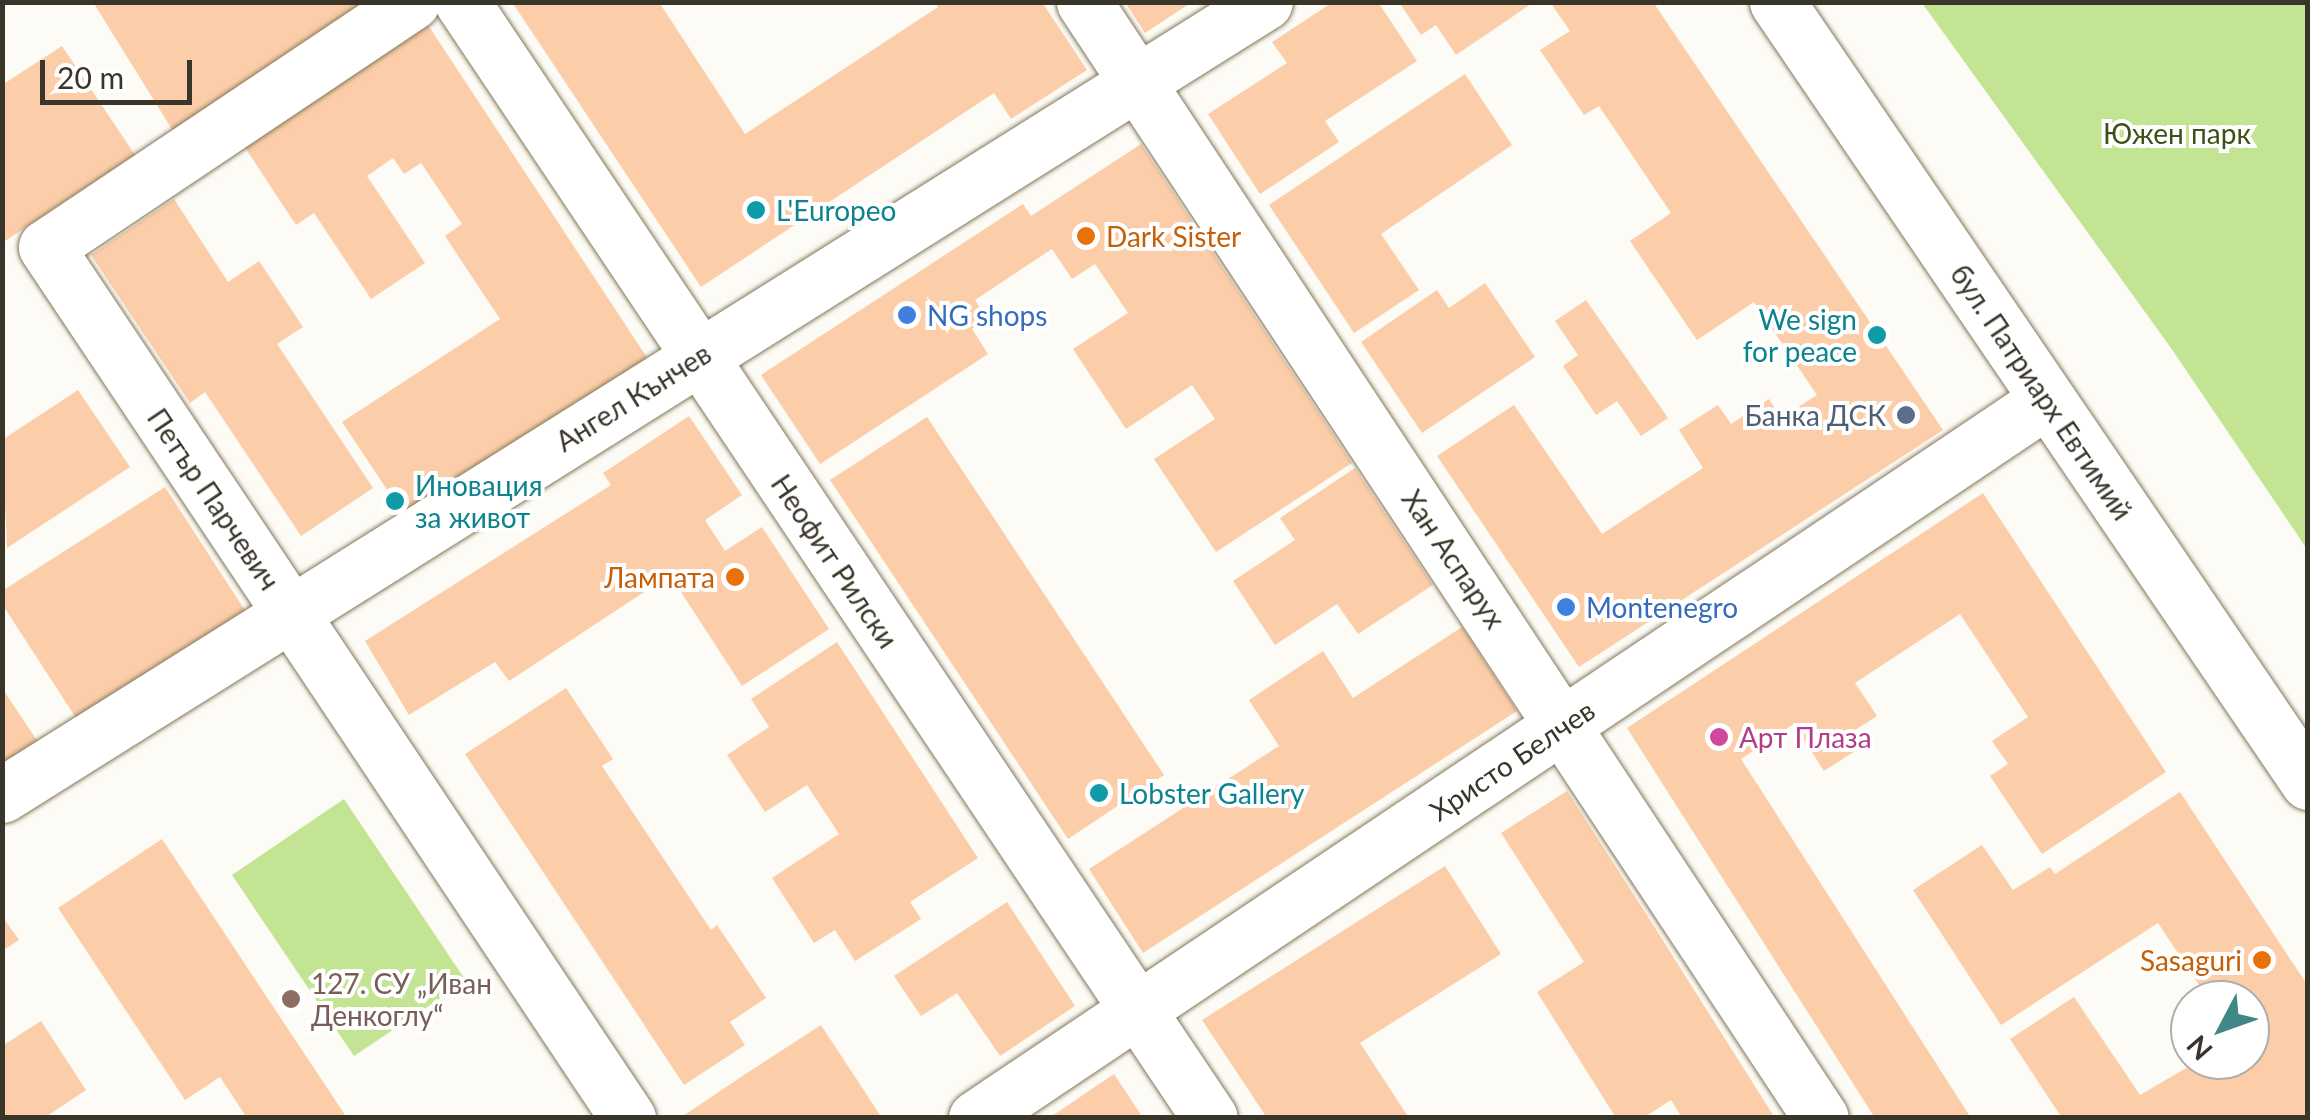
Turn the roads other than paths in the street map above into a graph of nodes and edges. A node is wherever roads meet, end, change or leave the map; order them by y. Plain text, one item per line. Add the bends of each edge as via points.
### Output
1 (412, 2) edge
2 (462, 2) edge
3 (1084, 2) edge
4 (1265, 2) edge
5 (1777, 2) edge
6 (1140, 85) junction
7 (697, 357) junction
8 (2047, 400) junction
9 (290, 613) junction
10 (1567, 724) junction
11 (2308, 782) edge
12 (2, 795) edge
13 (1138, 1011) junction
14 (628, 1118) edge
15 (976, 1118) edge
16 (1210, 1118) edge
17 (1821, 1118) edge

1 - 9 street, Петър Парчевич via 46,246
2 - 7 street, Неофит Рилски
3 - 6 street, Хан Аспарух
4 - 6 street, Ангел Кънчев
5 - 8 street, бул. Патриарх Евтимий
6 - 7 street, Ангел Кънчев
6 - 10 street, Хан Аспарух
7 - 9 street, Ангел Кънчев
7 - 13 street, Неофит Рилски
8 - 10 street, Христо Белчев
8 - 11 street, бул. Патриарх Евтимий
9 - 12 street, Ангел Кънчев
9 - 14 street, Петър Парчевич
10 - 13 street, Христо Белчев
10 - 17 street, Хан Аспарух
13 - 15 street, Христо Белчев
13 - 16 street, Неофит Рилски

